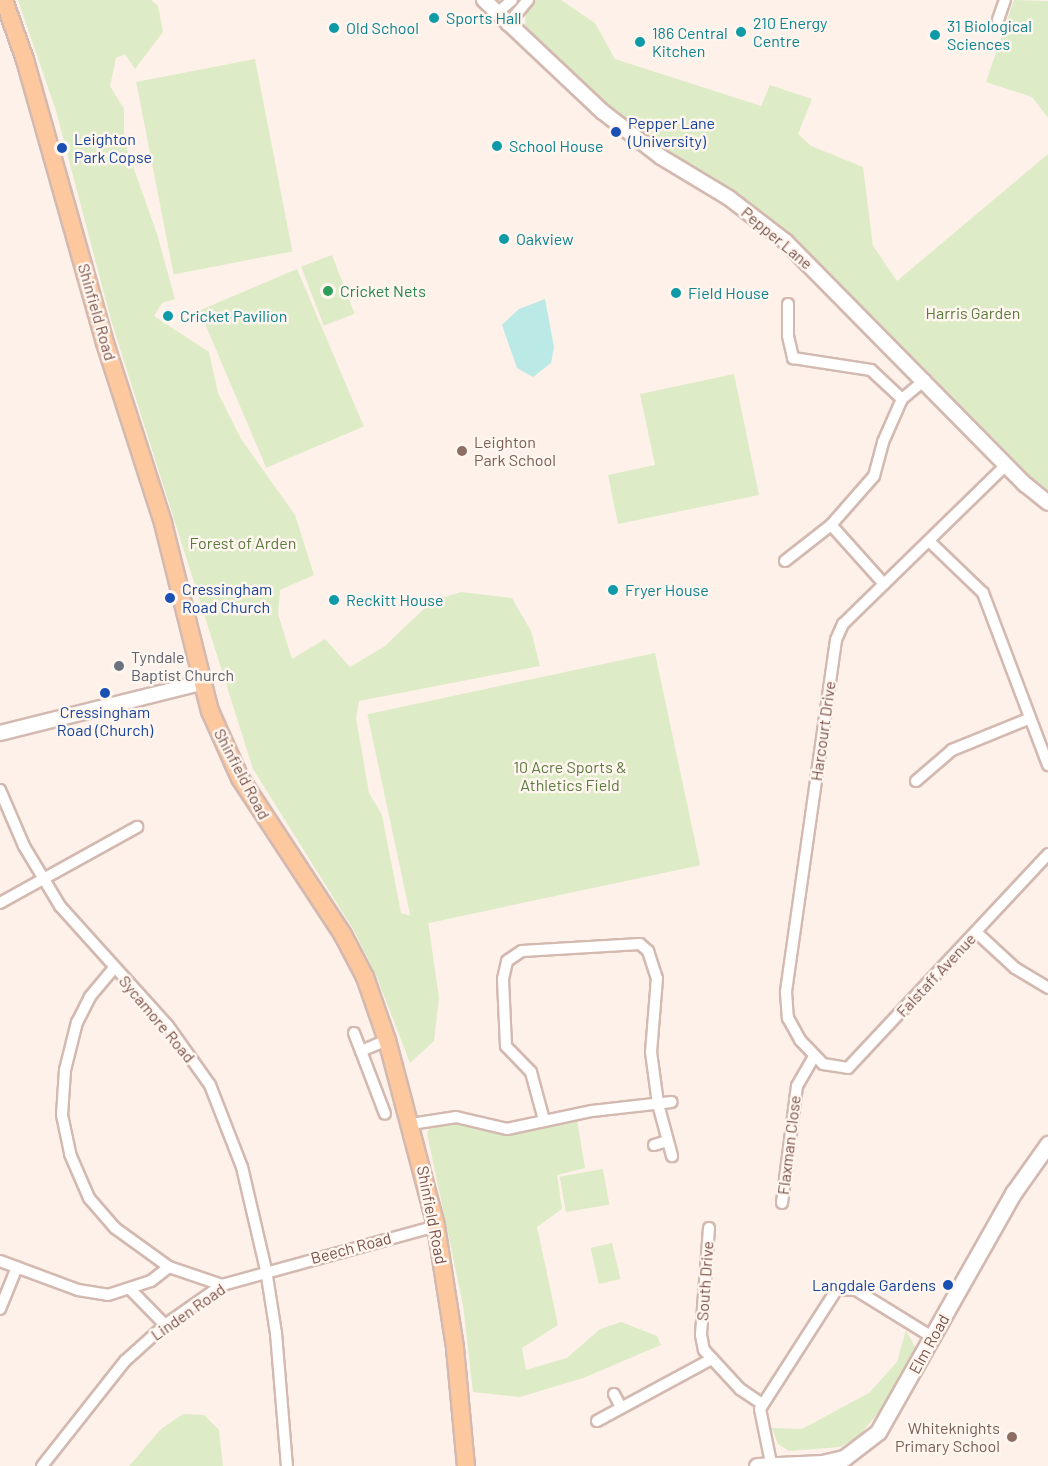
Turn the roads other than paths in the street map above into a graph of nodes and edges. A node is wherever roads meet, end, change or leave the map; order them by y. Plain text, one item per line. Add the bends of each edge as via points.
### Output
1 (4, 0) edge
2 (484, 0) edge
3 (512, 0) edge
4 (528, 0) edge
5 (1005, 0) edge
6 (496, 14) junction
7 (998, 20) dead end
8 (507, 25) junction
9 (788, 304) dead end
10 (926, 380) junction
11 (902, 399) junction
12 (1006, 465) junction
13 (1048, 503) edge
14 (831, 525) junction
15 (929, 540) junction
16 (785, 561) dead end
17 (884, 584) junction
18 (204, 682) junction
19 (1028, 719) junction
20 (0, 733) edge
21 (1048, 765) edge
22 (924, 779) dead end
23 (0, 790) edge
24 (137, 827) dead end
25 (1048, 854) edge
26 (42, 879) junction
27 (0, 903) edge
28 (976, 932) junction
29 (114, 968) junction
30 (1048, 988) edge
31 (354, 1033) dead end
32 (387, 1040) junction
33 (361, 1051) junction
34 (814, 1056) junction
35 (671, 1102) dead end
36 (658, 1104) junction
37 (385, 1114) dead end
38 (544, 1120) junction
39 (411, 1124) junction
40 (667, 1142) junction
41 (1048, 1144) edge
42 (654, 1145) dead end
43 (672, 1156) dead end
44 (782, 1203) dead end
45 (436, 1226) junction
46 (709, 1228) dead end
47 (0, 1261) edge
48 (16, 1267) junction
49 (169, 1268) junction
50 (266, 1270) junction
51 (222, 1285) junction
52 (130, 1289) junction
53 (0, 1309) edge
54 (165, 1325) junction
55 (932, 1337) junction
56 (710, 1360) junction
57 (614, 1394) dead end
58 (762, 1404) junction
59 (621, 1407) junction
60 (597, 1420) dead end
61 (764, 1465) edge
62 (42, 1466) edge
63 (287, 1466) edge
64 (466, 1466) edge

1 - 18 main road, Shinfield Road via 25,60 105,343 163,523
2 - 6 street, Pepper Lane
3 - 6 street
4 - 8 street
5 - 7 street
6 - 8 street, Pepper Lane
8 - 10 street, Pepper Lane via 628,132 785,241
9 - 11 street via 793,358 871,370
10 - 11 street
10 - 12 street, Pepper Lane
11 - 14 street via 883,442 874,476
12 - 13 street, Pepper Lane
12 - 15 street, Harcourt Drive
14 - 16 street
14 - 17 street
15 - 17 street, Harcourt Drive
15 - 19 street via 983,593
17 - 34 street, Harcourt Drive via 843,624 836,640 786,992 788,1018
18 - 20 street
18 - 32 main road, Shinfield Road via 214,721 235,768 343,935 365,977
19 - 21 street
19 - 22 street via 952,750
23 - 26 street, Sycamore Road
24 - 26 street
25 - 28 street, Falstaff Avenue
26 - 27 street
26 - 29 street, Sycamore Road
28 - 30 street via 1015,968
28 - 34 street, Falstaff Avenue via 853,1064 834,1069
29 - 49 street via 76,1022 65,1070 62,1115 70,1154 89,1198 115,1228
29 - 50 street, Sycamore Road via 168,1026 210,1085 242,1167
31 - 33 street
32 - 33 street
32 - 39 main road, Shinfield Road
33 - 37 street
34 - 44 street, Flaxman Close via 797,1086
35 - 36 street
36 - 38 street
36 - 38 street via 651,1052 658,992 648,951 639,944 625,942 522,951 514,954 504,969 503,1030 506,1046 531,1072
36 - 40 street
38 - 39 street via 507,1129 456,1117
39 - 45 main road, Shinfield Road
40 - 42 street
40 - 43 street
41 - 55 main road, Elm Road via 1014,1192
45 - 50 street, Beech Road
45 - 64 main road, Shinfield Road via 455,1348
46 - 56 street, South Drive via 701,1335
47 - 48 street
48 - 52 street via 94,1294
48 - 53 street
49 - 51 street
49 - 52 street
50 - 51 street, Linden Road
50 - 63 street via 276,1333
51 - 54 street, Linden Road
52 - 54 street
54 - 62 street, Linden Road via 110,1378
55 - 58 street via 856,1290 842,1287 832,1294
55 - 61 main road, Elm Road via 887,1419 859,1449 822,1463
56 - 58 street
56 - 59 street
57 - 59 street
58 - 61 street via 759,1415
59 - 60 street

